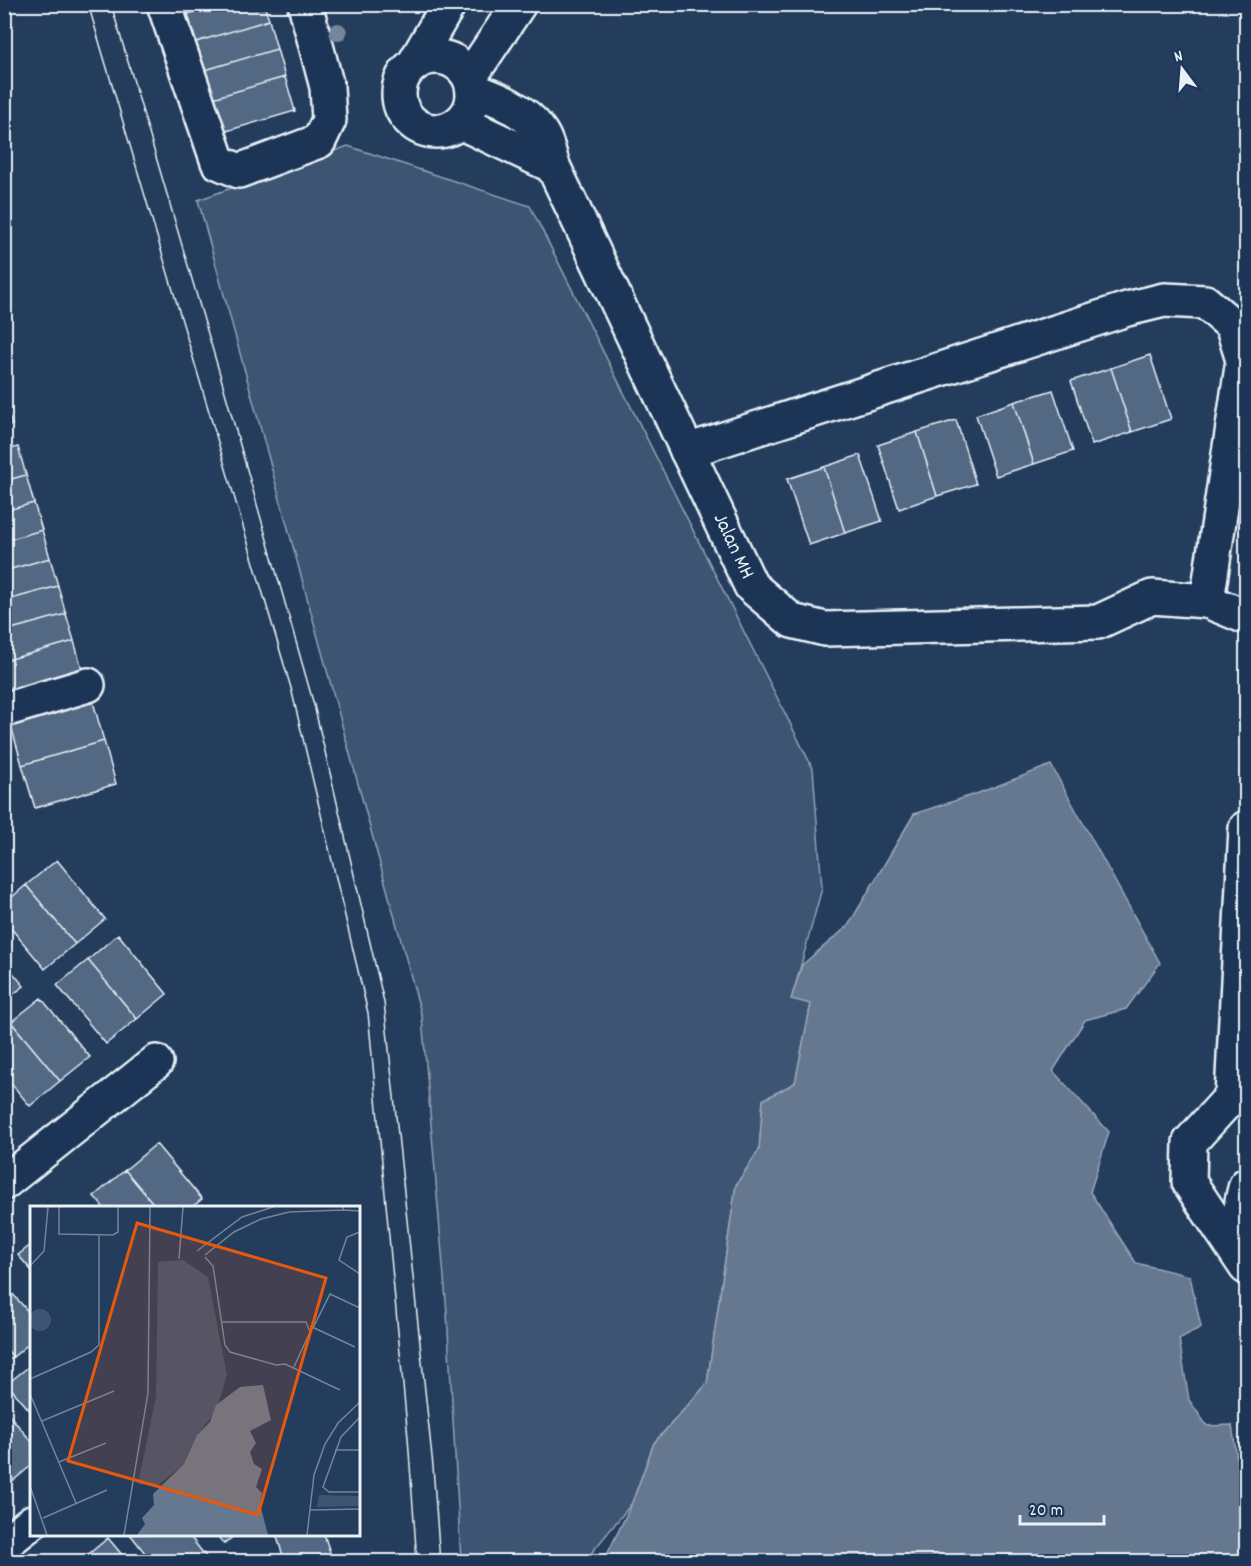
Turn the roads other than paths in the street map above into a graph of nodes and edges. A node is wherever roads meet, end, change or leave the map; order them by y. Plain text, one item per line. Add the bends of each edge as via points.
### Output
1 (164, 4) edge
2 (305, 4) edge
3 (449, 4) edge
4 (519, 4) edge
5 (414, 64) junction
6 (471, 84) junction
7 (460, 122) junction
8 (553, 166) junction
9 (1239, 326) edge
10 (687, 451) junction
11 (1207, 601) junction
12 (1246, 617) edge
13 (87, 685) dead end
14 (4, 710) edge
15 (1246, 828) edge
16 (156, 1062) dead end
17 (4, 1183) edge
18 (1246, 1185) edge
19 (1246, 1229) edge
20 (1246, 1267) edge
21 (30, 1524) edge
22 (4, 1544) edge

1 - 2 street via 218,162 239,171 319,141 329,120 327,87
3 - 5 street
4 - 6 street
5 - 6 street via 431,57 449,59 458,63
5 - 7 street via 399,87 404,113 426,129 444,130
6 - 7 street via 472,104
6 - 8 street, Jalan MH via 502,101 539,130
7 - 8 street
8 - 10 street, Jalan MH
9 - 10 street via 1205,302 1164,300
9 - 11 street via 1243,360
10 - 11 street, Jalan MH via 751,586 792,621 825,629 1098,622 1152,597
11 - 12 street, Jalan MH
13 - 14 street
15 - 20 street via 1232,1096 1190,1142 1189,1182
16 - 17 street
18 - 19 street via 1241,1204
21 - 22 street

